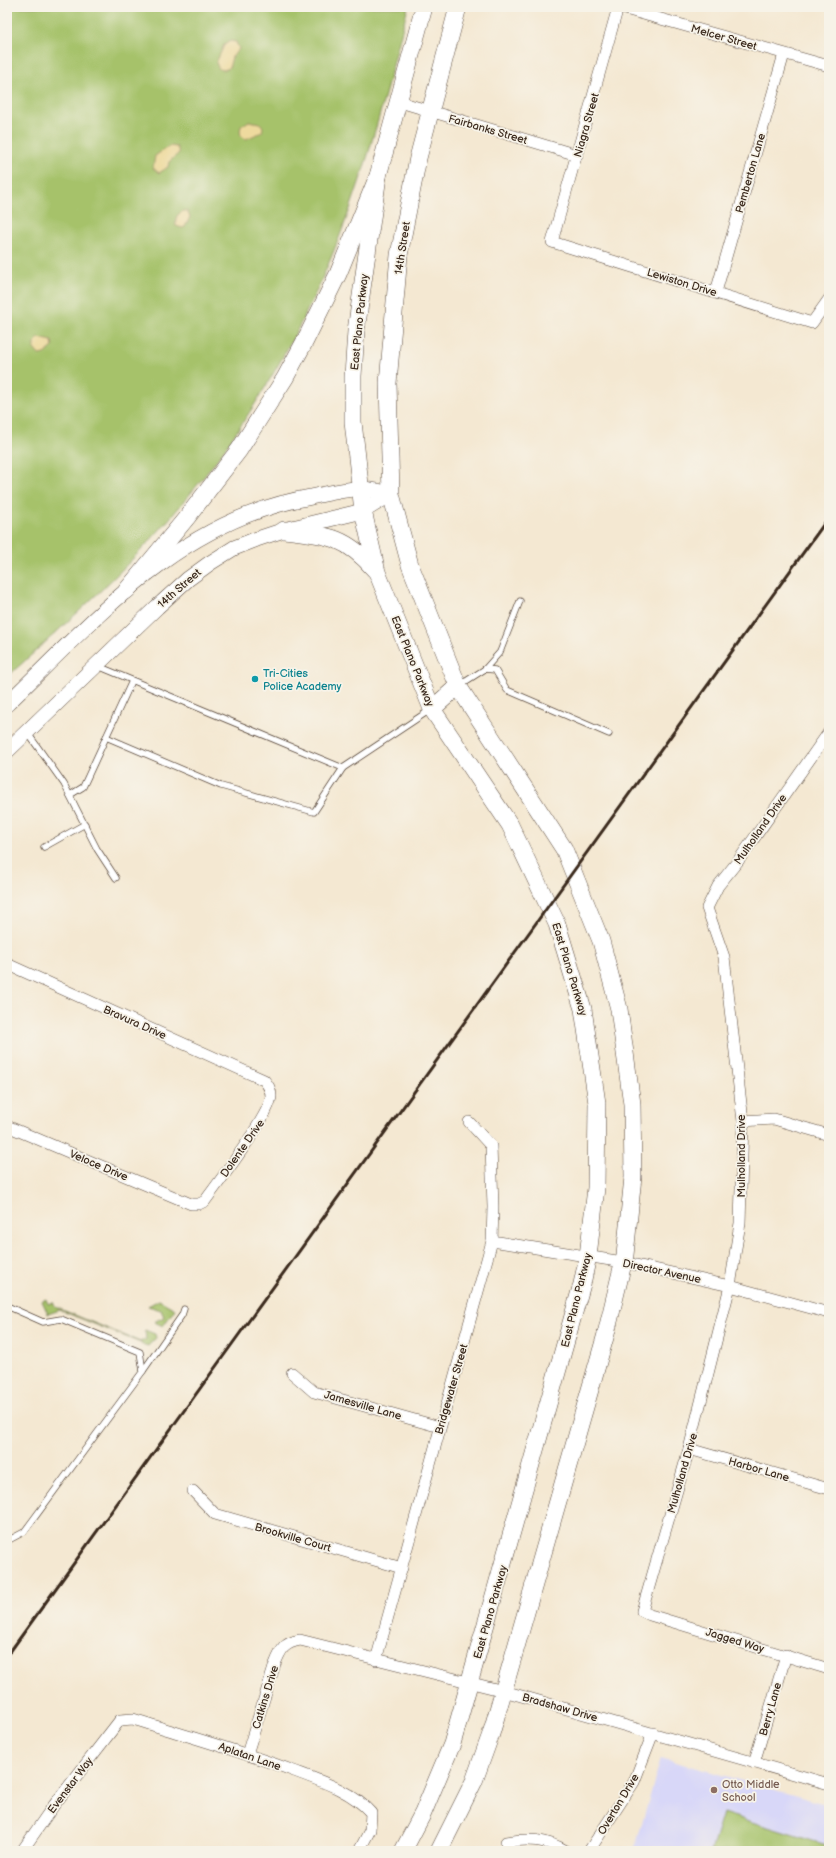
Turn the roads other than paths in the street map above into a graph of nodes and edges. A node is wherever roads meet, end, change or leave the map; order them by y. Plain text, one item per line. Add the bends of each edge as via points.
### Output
1 (424, 7) edge
2 (458, 7) edge
3 (618, 7) edge
4 (784, 54) junction
5 (829, 66) edge
6 (400, 102) junction
7 (430, 112) junction
8 (577, 155) junction
9 (378, 176) junction
10 (552, 242) joint
11 (716, 292) junction
12 (829, 299) edge
13 (359, 489) junction
14 (392, 494) junction
15 (363, 511) junction
16 (284, 530) junction
17 (377, 572) junction
18 (127, 590) junction
19 (520, 601) dead end
20 (97, 666) junction
21 (485, 669) junction
22 (132, 680) junction
23 (458, 686) junction
24 (7, 704) edge
25 (432, 709) junction
26 (27, 732) junction
27 (829, 732) edge
28 (609, 734) dead end
29 (106, 737) junction
30 (7, 751) edge
31 (343, 768) junction
32 (70, 795) junction
33 (85, 824) junction
34 (44, 847) dead end
35 (116, 878) dead end
36 (7, 964) edge
37 (264, 1080) joint
38 (743, 1121) junction
39 (469, 1122) dead end
40 (7, 1126) edge
41 (829, 1135) edge
42 (191, 1204) joint
43 (492, 1241) junction
44 (588, 1256) junction
45 (623, 1262) junction
46 (730, 1286) junction
47 (7, 1306) edge
48 (184, 1309) dead end
49 (829, 1313) edge
50 (143, 1371) junction
51 (292, 1373) dead end
52 (440, 1427) junction
53 (689, 1450) junction
54 (829, 1489) edge
55 (193, 1491) dead end
56 (7, 1541) edge
57 (402, 1568) junction
58 (642, 1611) joint
59 (288, 1642) joint
60 (786, 1655) junction
61 (376, 1660) junction
62 (829, 1669) edge
63 (470, 1682) junction
64 (504, 1691) junction
65 (120, 1720) joint
66 (653, 1733) junction
67 (247, 1754) junction
68 (754, 1762) junction
69 (829, 1784) edge
70 (506, 1842) dead end
71 (22, 1851) edge
72 (359, 1851) edge
73 (403, 1851) edge
74 (439, 1851) edge
75 (566, 1851) edge
76 (589, 1851) edge

1 - 6 main road
2 - 7 main road, 14th Street
3 - 4 street, Melcer Street
3 - 8 street, Niagra Street
4 - 5 street, Melcer Street
4 - 11 street, Pemberton Lane
6 - 7 street, Fairbanks Street
6 - 9 main road
7 - 8 street, Fairbanks Street
7 - 14 main road, 14th Street via 399,255 388,383
8 - 10 street, Niagra Street
9 - 13 main road, East Plano Parkway via 355,338 352,422
9 - 18 main road via 338,274 285,378 215,482
10 - 11 street, Lewiston Drive
11 - 12 street, Lewiston Drive via 812,323
13 - 14 main road
13 - 15 main road, East Plano Parkway
13 - 18 main road via 271,506 231,521 194,541
14 - 15 main road, 14th Street
14 - 23 main road via 410,565
15 - 16 main road, 14th Street
15 - 17 main road, East Plano Parkway
16 - 17 main road via 333,537 354,548
16 - 20 main road, 14th Street via 234,548 210,563 182,584
17 - 25 main road, East Plano Parkway
18 - 24 main road
19 - 21 lane via 500,652
20 - 22 lane
20 - 26 main road, 14th Street
21 - 23 lane
21 - 28 lane via 495,670 507,690
22 - 29 lane
22 - 31 lane
23 - 25 main road
23 - 45 main road via 564,849 602,941 619,1009 632,1104 633,1177
25 - 31 lane
25 - 44 main road, East Plano Parkway via 510,825 557,924 584,1009 597,1103 596,1188
26 - 30 main road, 14th Street
26 - 32 lane
27 - 38 street, Mulholland Drive via 718,886 707,908 724,957
29 - 31 lane via 221,786 314,812
29 - 32 lane via 84,786
32 - 33 lane
33 - 34 lane
33 - 35 lane
36 - 37 street, Bravura Drive
37 - 42 street, Dolente Drive via 270,1088 271,1098 265,1114 205,1201
38 - 41 street via 774,1119
38 - 46 street, Mulholland Drive via 740,1224
39 - 43 street, Bridgewater Street via 491,1146
40 - 42 street, Veloce Drive
43 - 44 street, Director Avenue
43 - 52 street, Bridgewater Street
44 - 45 street, Director Avenue
44 - 63 main road, East Plano Parkway
45 - 46 street, Director Avenue
45 - 64 main road via 604,1342
46 - 49 street, Director Avenue
46 - 53 street, Mulholland Drive
47 - 50 lane via 43,1322 61,1319 140,1352
48 - 50 lane
50 - 56 lane via 24,1532
51 - 52 street, Jamesville Lane via 314,1392
52 - 57 street, Bridgewater Street
53 - 54 street, Harbor Lane
53 - 58 street, Mulholland Drive
55 - 57 street, Brookville Court via 215,1514
57 - 61 street, Bridgewater Street
58 - 60 street, Jagged Way
59 - 61 street, Bradshaw Drive via 312,1642
59 - 67 street, Catkins Drive via 275,1664
60 - 62 street, Jagged Way
60 - 68 street, Berry Lane
61 - 63 street, Bradshaw Drive
63 - 64 street, Bradshaw Drive
63 - 73 main road, East Plano Parkway via 452,1744 423,1813
64 - 66 street, Bradshaw Drive
64 - 74 main road via 474,1781
65 - 67 street, Aplatan Lane via 133,1719
65 - 71 street, Evenstar Way
66 - 68 street, Bradshaw Drive
66 - 76 street, Overton Drive via 634,1782
67 - 72 street, Aplatan Lane via 325,1783 361,1802 371,1813 370,1830
68 - 69 street, Bradshaw Drive
70 - 75 street via 526,1838 548,1843

